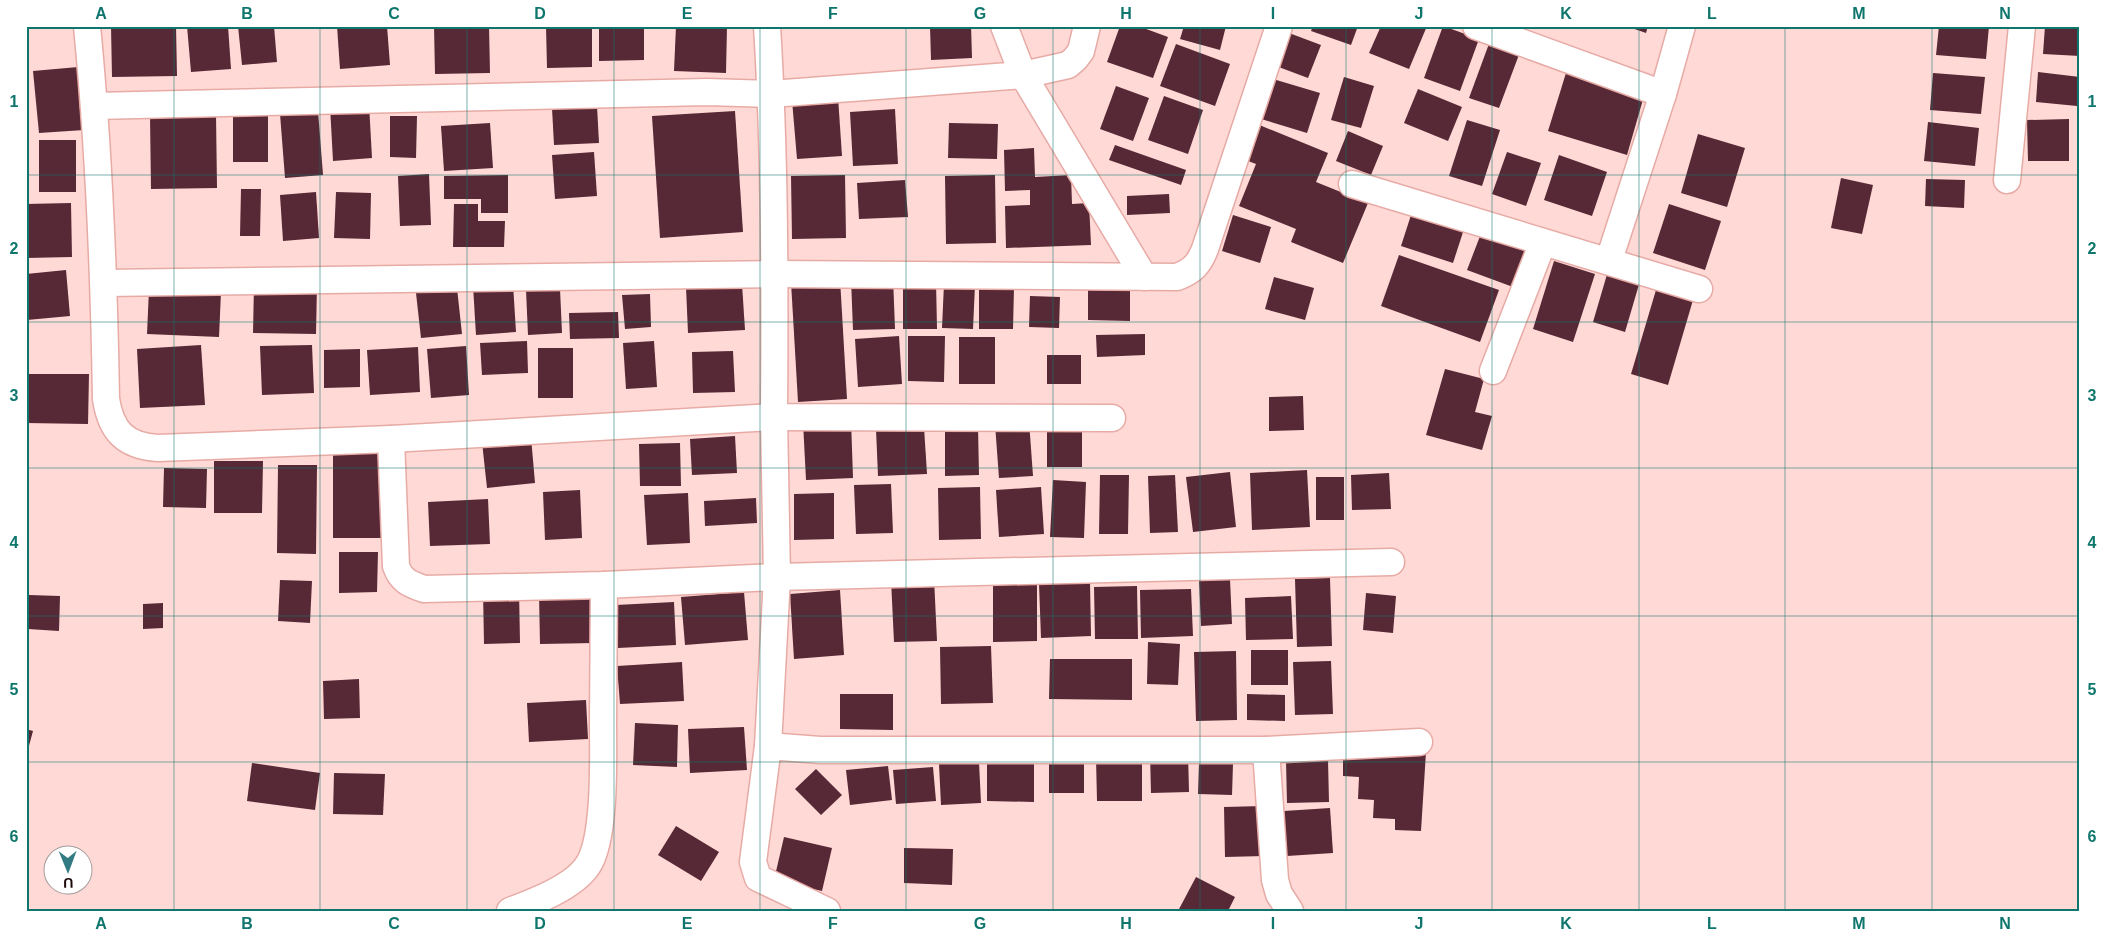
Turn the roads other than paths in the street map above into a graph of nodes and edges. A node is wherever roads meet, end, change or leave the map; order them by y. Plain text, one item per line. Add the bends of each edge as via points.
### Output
1 (87, 26) edge
2 (767, 26) edge
3 (1004, 26) edge
4 (1087, 26) edge
5 (1279, 26) edge
6 (1476, 26) edge
7 (1682, 26) edge
8 (2022, 26) edge
9 (1023, 75) junction
10 (771, 94) junction
11 (1663, 94) junction
12 (94, 106) junction
13 (2007, 180) dead end
14 (1352, 184) dead end
15 (1543, 242) junction
16 (1608, 260) junction
17 (775, 274) junction
18 (1144, 277) junction
19 (104, 283) junction
20 (1699, 288) dead end
21 (1493, 371) dead end
22 (774, 417) junction
23 (1112, 418) dead end
24 (391, 439) junction
25 (1391, 562) dead end
26 (777, 577) junction
27 (604, 585) junction
28 (1419, 742) dead end
29 (768, 746) junction
30 (1266, 750) junction
31 (510, 911) edge
32 (827, 911) edge
33 (1290, 911) edge

1 - 12 street
2 - 10 street
3 - 9 street
4 - 9 street via 1081,51 1075,59 1068,64
5 - 18 street via 1199,264 1190,273 1177,277
6 - 11 street
7 - 11 street
8 - 13 street
9 - 10 street
9 - 18 street
10 - 12 street via 697,92
10 - 17 street
11 - 16 street
12 - 19 street
14 - 15 street
15 - 16 street
15 - 21 street
16 - 20 street
17 - 18 street
17 - 19 street
17 - 22 street
19 - 24 street via 109,417 125,438 140,447
22 - 23 street
22 - 24 street
22 - 26 street
24 - 27 street via 396,566 400,576 409,584 424,589
25 - 26 street
26 - 27 street
26 - 29 street
27 - 31 street via 602,795 595,849 588,866 559,890
28 - 30 street
29 - 30 street via 820,750
29 - 32 street via 753,862 755,870 758,878
30 - 33 street via 1274,880

